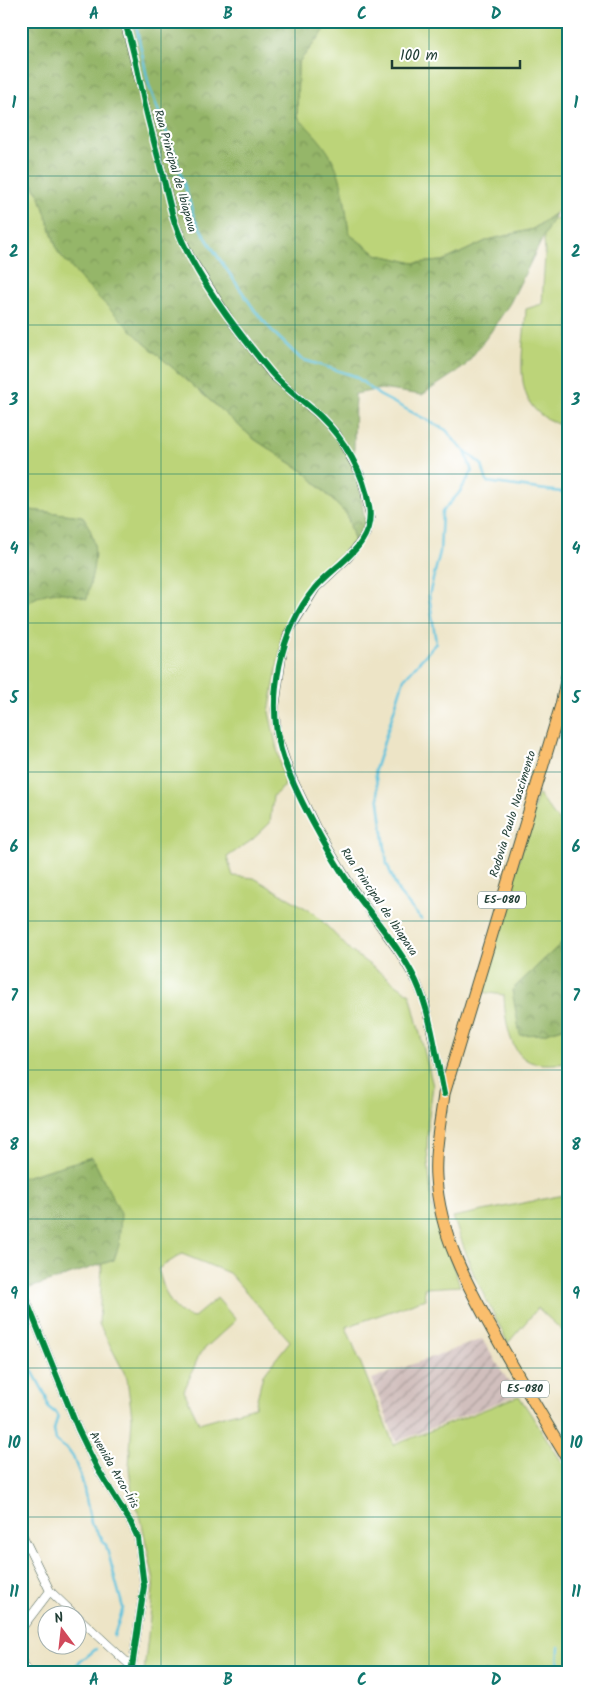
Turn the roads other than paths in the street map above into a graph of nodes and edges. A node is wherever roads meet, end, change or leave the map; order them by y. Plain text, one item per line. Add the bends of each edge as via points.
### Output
1 (124, 21) edge
2 (569, 667) edge
3 (569, 692) edge
4 (560, 705) junction
5 (444, 1094) junction
6 (21, 1287) edge
7 (569, 1461) edge
8 (21, 1532) edge
9 (50, 1591) junction
10 (66, 1606) edge
11 (88, 1626) edge
12 (21, 1629) edge
13 (21, 1660) edge
14 (133, 1669) edge
15 (28, 1672) edge

1 - 5 street, Rua Principal de Ibiapava via 175,222 191,258 232,323 272,375 337,434 360,474 370,518 366,534 348,558 316,588 288,633 275,709 277,735 290,773 316,827 417,983 425,1004
2 - 4 main road, Rodovia Paulo Nascimento / ES-080
3 - 4 main road, Rodovia Paulo Nascimento / ES-080
4 - 5 main road, Rodovia Paulo Nascimento / ES-080
5 - 7 main road, Rodovia Paulo Nascimento / ES-080 via 436,1178 451,1246 473,1296
6 - 14 street, Avenida Arco-Íris via 78,1430 138,1538 144,1586
8 - 9 street
9 - 10 street
9 - 12 street
11 - 14 street
13 - 15 street

